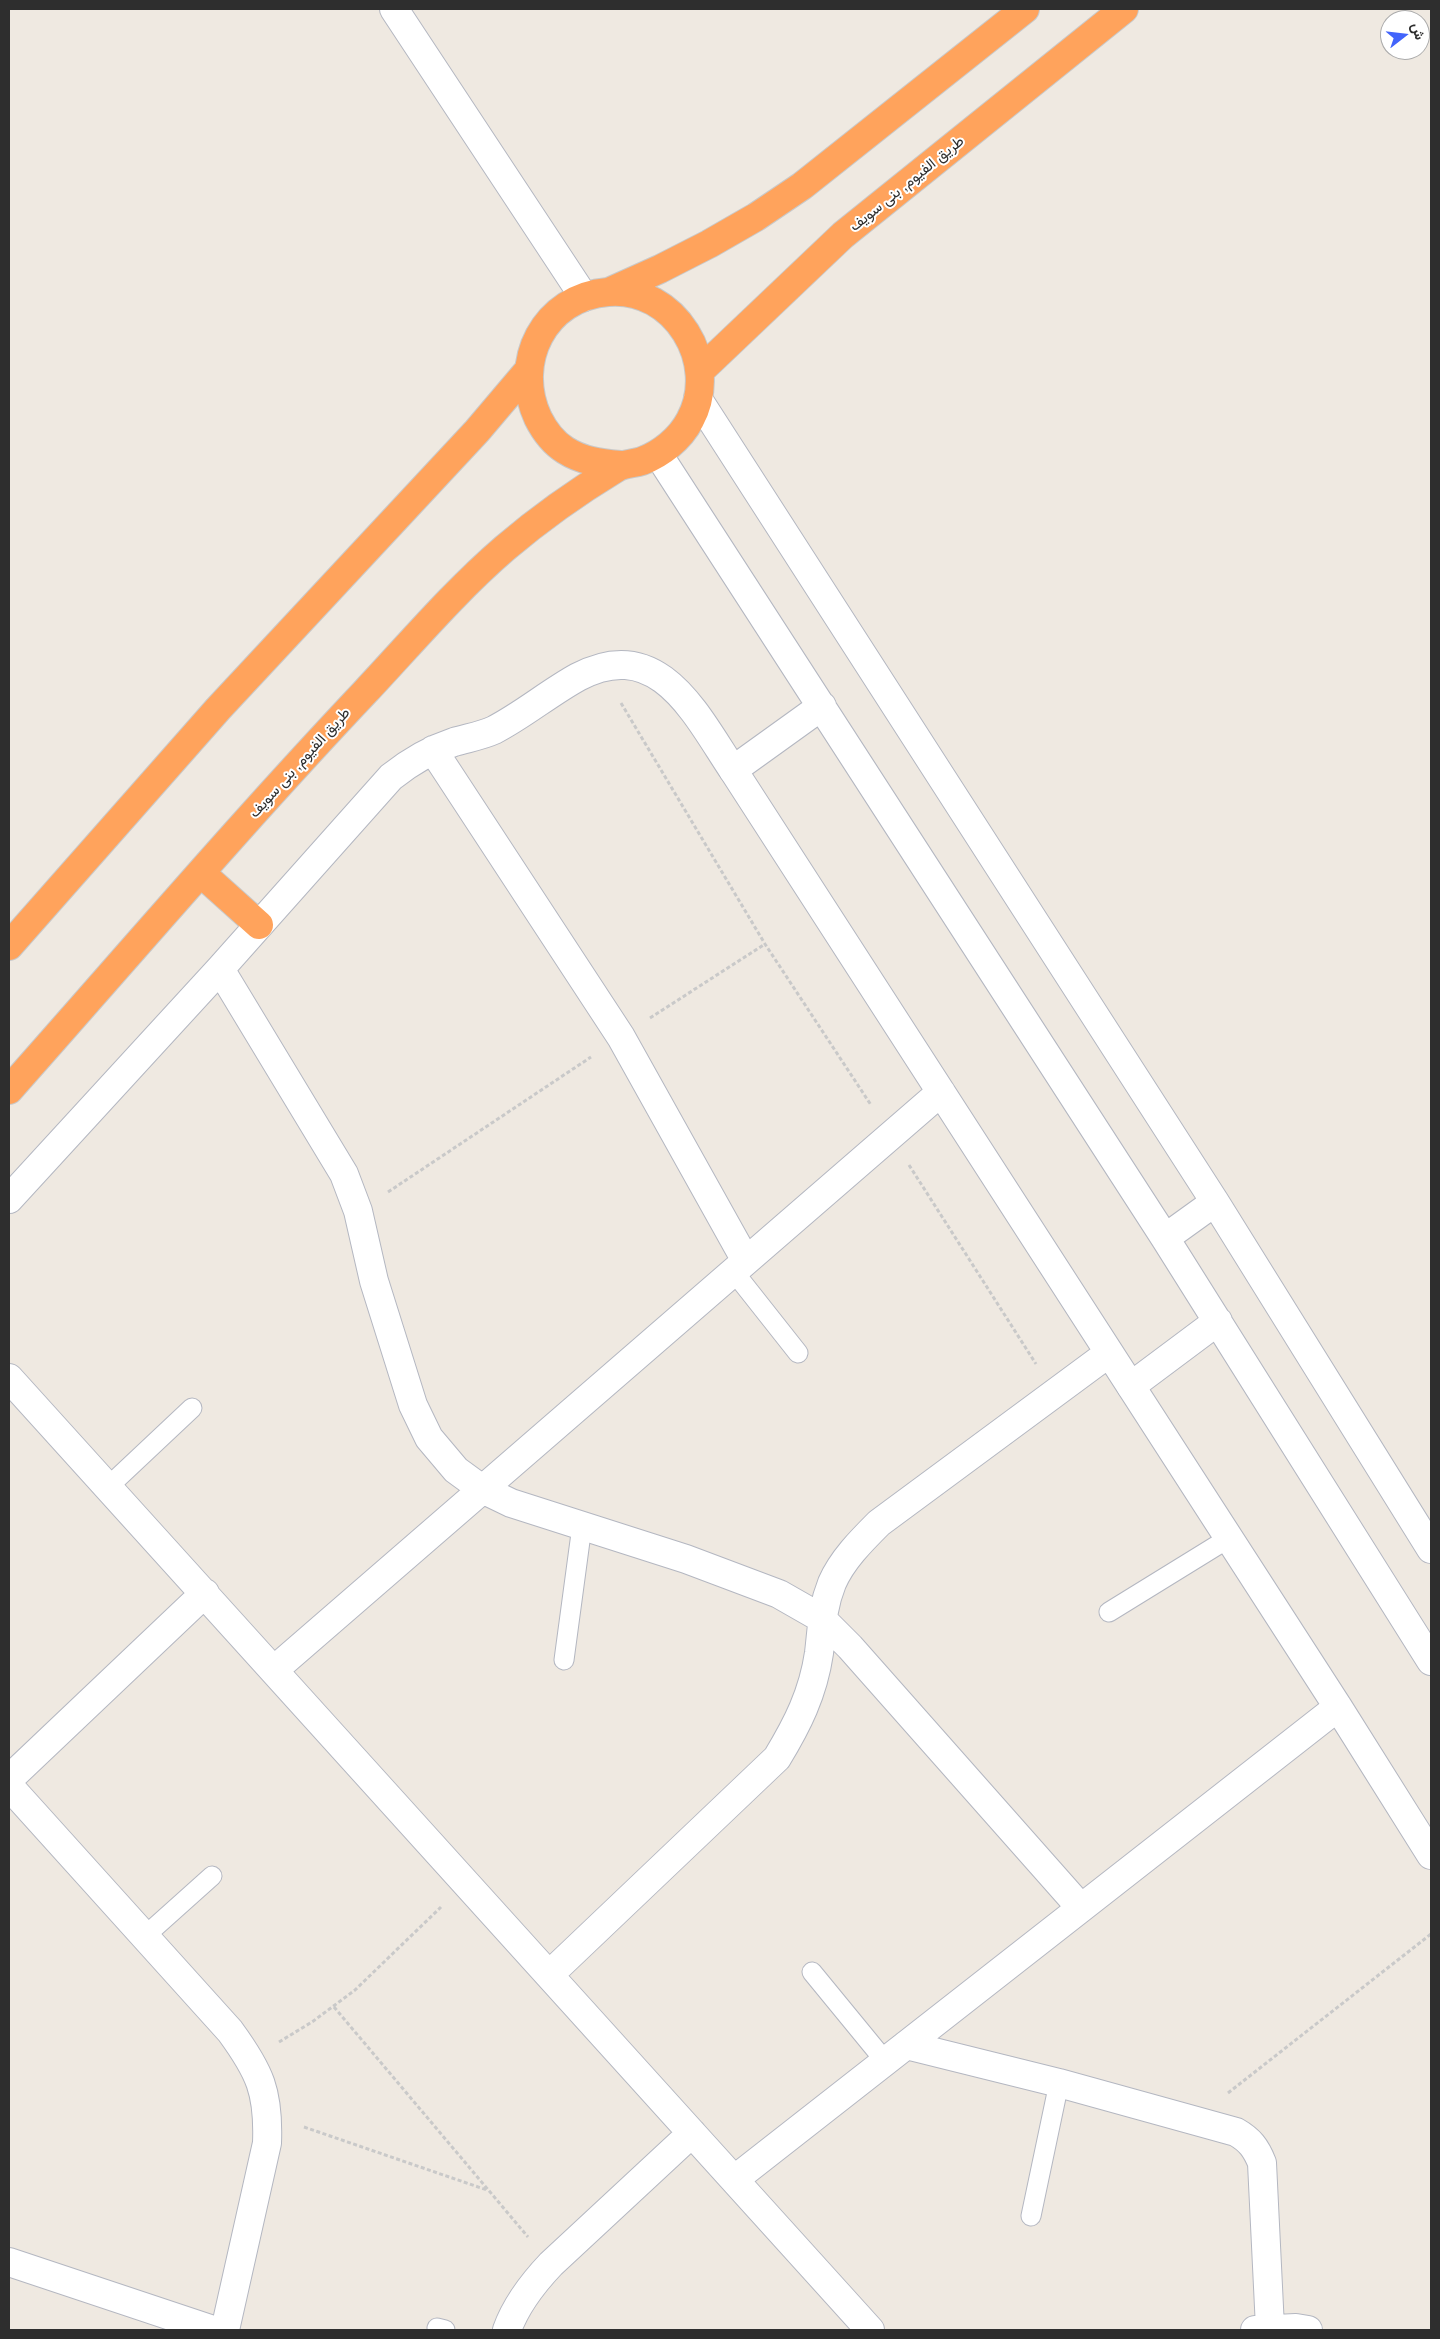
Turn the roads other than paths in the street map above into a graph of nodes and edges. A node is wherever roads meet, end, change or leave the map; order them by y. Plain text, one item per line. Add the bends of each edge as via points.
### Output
1 (394, 9) edge
2 (1025, 9) edge
3 (1124, 9) edge
4 (597, 294) junction
5 (700, 370) junction
6 (527, 372) junction
7 (698, 399) junction
8 (658, 454) junction
9 (620, 465) junction
10 (822, 706) junction
11 (433, 750) junction
12 (733, 770) junction
13 (201, 873) junction
14 (260, 925) junction
15 (9, 946) edge
16 (220, 969) junction
17 (9, 1090) edge
18 (941, 1092) junction
19 (9, 1199) edge
20 (1215, 1202) junction
21 (1165, 1238) junction
22 (740, 1267) junction
23 (1218, 1322) junction
24 (798, 1353) dead end
25 (1109, 1353) junction
26 (9, 1378) edge
27 (1131, 1386) junction
28 (192, 1408) dead end
29 (108, 1487) junction
30 (482, 1489) junction
31 (582, 1526) junction
32 (1229, 1538) junction
33 (1431, 1549) edge
34 (205, 1593) junction
35 (1109, 1612) dead end
36 (821, 1618) junction
37 (564, 1660) dead end
38 (1431, 1661) edge
39 (274, 1670) junction
40 (1338, 1707) junction
41 (9, 1779) edge
42 (9, 1786) edge
43 (1431, 1855) edge
44 (212, 1876) dead end
45 (1081, 1908) junction
46 (146, 1936) junction
47 (812, 1972) dead end
48 (549, 1975) junction
49 (895, 2053) junction
50 (1059, 2084) junction
51 (692, 2132) junction
52 (735, 2179) junction
53 (1031, 2216) dead end
54 (9, 2262) edge
55 (213, 2330) edge
56 (226, 2330) edge
57 (508, 2330) edge
58 (870, 2330) edge
59 (1265, 2330) edge
60 (1308, 2330) edge

1 - 4 street
2 - 4 highway via 802,186 756,217 660,269
3 - 5 highway, طريق الفيوم, بنى سويف via 844,235
4 - 5 highway via 636,294 660,304 680,322 694,345
4 - 6 highway via 562,309 545,326 533,348
5 - 7 highway
6 - 9 highway via 531,402 543,428 564,449 590,462
6 - 15 highway via 470,438 218,709
7 - 8 highway via 690,421
7 - 20 street
8 - 9 highway
8 - 10 street
9 - 13 highway, طريق الفيوم, بنى سويف via 518,538 467,584 306,755
10 - 12 street
10 - 21 street
11 - 12 street via 493,730 578,677 600,668 623,666 646,670 667,680 684,697
11 - 14 street via 391,777
11 - 22 street via 621,1037
12 - 18 street
13 - 14 highway
13 - 17 highway, طريق الفيوم, بنى سويف
14 - 16 street
16 - 19 street
16 - 30 street via 344,1174 358,1211 374,1281 413,1405 429,1438 456,1470
18 - 22 street
18 - 25 street
20 - 21 street
20 - 33 street
21 - 23 street
22 - 24 lane
22 - 30 street
23 - 27 street
23 - 38 street
25 - 27 street
25 - 36 street via 879,1523 852,1551 833,1582
26 - 29 street
27 - 32 street
28 - 29 lane
29 - 34 street
30 - 31 street via 512,1503
30 - 39 street
31 - 36 street via 686,1559 779,1594
31 - 37 lane
32 - 35 lane
32 - 40 street
34 - 39 street
34 - 41 street
36 - 45 street via 856,1653
36 - 48 street via 811,1689 798,1723 776,1758
39 - 48 street
40 - 43 street
40 - 45 street
42 - 46 street
44 - 46 lane
45 - 49 street
46 - 56 street via 230,2031 252,2060 263,2086 268,2114 267,2143
47 - 49 lane
48 - 51 street
49 - 50 street
49 - 52 street
50 - 53 lane
50 - 59 street via 1236,2132 1248,2139 1262,2163
51 - 52 street
51 - 57 street via 535,2281
52 - 58 street
54 - 55 street
59 - 60 street

